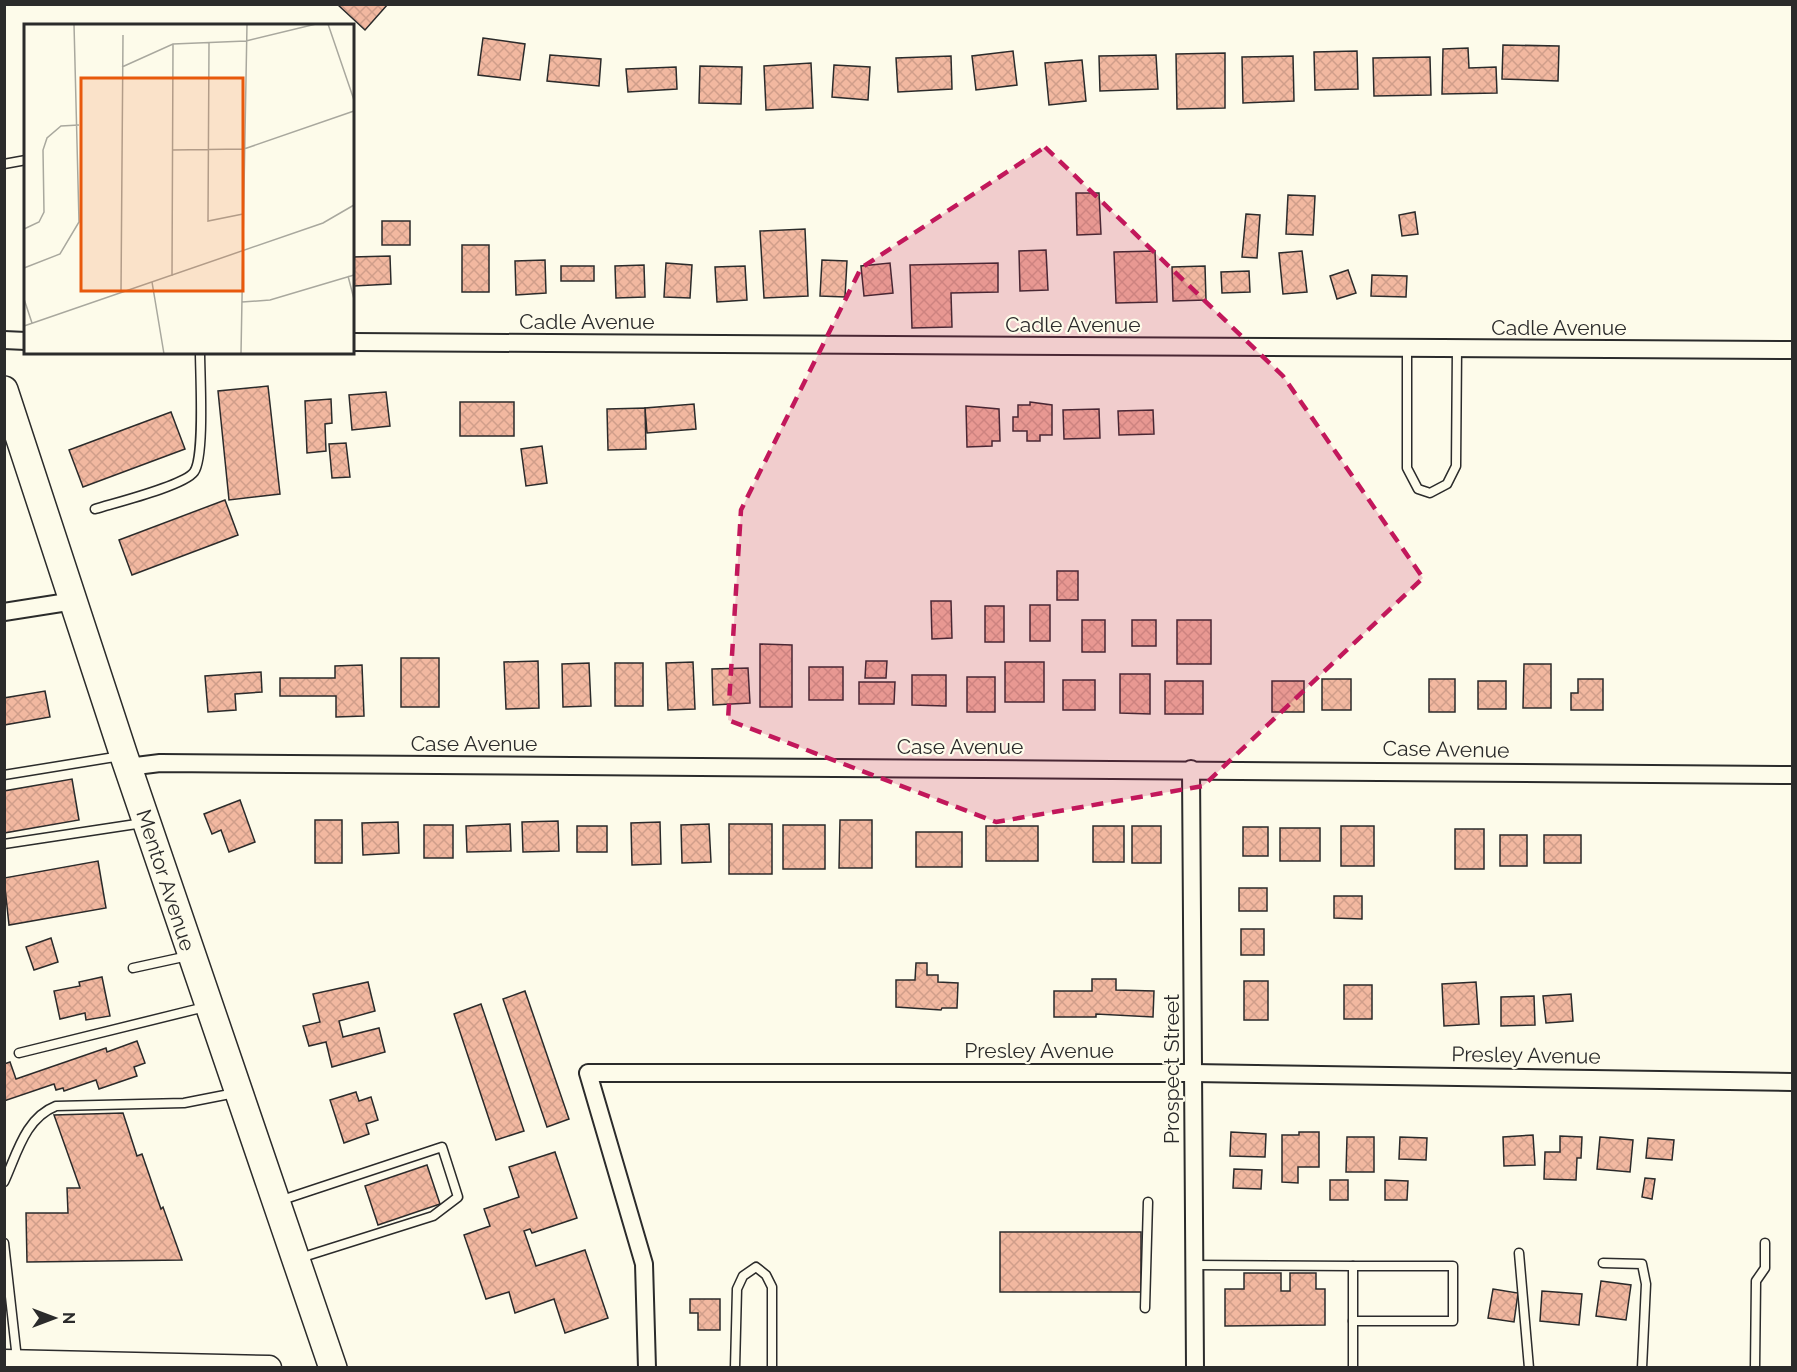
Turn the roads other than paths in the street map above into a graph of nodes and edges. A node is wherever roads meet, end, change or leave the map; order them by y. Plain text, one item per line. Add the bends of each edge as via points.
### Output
1 (24, 160) edge
2 (4, 164) edge
3 (4, 340) edge
4 (24, 340) edge
5 (354, 342) edge
6 (1407, 348) junction
7 (1457, 349) junction
8 (1792, 350) edge
9 (200, 354) edge
10 (4, 390) edge
11 (95, 510) dead end
12 (74, 601) junction
13 (4, 612) edge
14 (126, 761) junction
15 (1191, 770) junction
16 (4, 774) edge
17 (1792, 775) edge
18 (148, 822) junction
19 (4, 844) edge
20 (192, 955) junction
21 (133, 968) dead end
22 (209, 1006) junction
23 (19, 1053) dead end
24 (1194, 1073) junction
25 (1792, 1082) edge
26 (238, 1092) junction
27 (4, 1182) edge
28 (275, 1202) junction
29 (1148, 1202) dead end
30 (4, 1243) edge
31 (1765, 1243) dead end
32 (1519, 1253) dead end
33 (295, 1260) junction
34 (1603, 1263) dead end
35 (1194, 1265) junction
36 (1353, 1266) junction
37 (1145, 1308) dead end
38 (1353, 1321) junction
39 (11, 1362) edge
40 (75, 1366) edge
41 (163, 1366) edge
42 (208, 1367) edge
43 (269, 1368) edge
44 (333, 1368) edge
45 (647, 1368) edge
46 (735, 1368) edge
47 (772, 1368) edge
48 (1195, 1368) edge
49 (1353, 1368) edge
50 (1528, 1368) edge
51 (1642, 1368) edge
52 (1755, 1368) edge

1 - 2 lane
3 - 4 street
5 - 6 street, Cadle Avenue
6 - 7 street, Cadle Avenue
6 - 7 lane via 1407,468 1418,489 1430,493 1447,484 1456,466
7 - 8 street, Cadle Avenue
9 - 11 lane via 200,453 194,472 178,482
10 - 12 main road, Mentor Avenue
12 - 13 street
12 - 14 main road, Mentor Avenue
14 - 15 street, Case Avenue
14 - 16 lane
14 - 18 main road, Mentor Avenue
15 - 17 street, Case Avenue
15 - 24 street, Prospect Street
18 - 19 lane
18 - 20 main road, Mentor Avenue
20 - 21 lane
20 - 22 main road, Mentor Avenue
22 - 23 lane
22 - 26 main road, Mentor Avenue
24 - 25 street, Presley Avenue
24 - 35 street, Prospect Street
24 - 45 street, Presley Avenue via 588,1073 644,1264
26 - 27 lane via 184,1103 56,1106 41,1112 30,1125
26 - 28 main road, Mentor Avenue
28 - 33 main road, Mentor Avenue
28 - 33 lane via 442,1148 458,1197 433,1216
29 - 37 lane
30 - 39 lane
31 - 52 lane via 1765,1268 1756,1281
32 - 50 lane
33 - 44 main road, Mentor Avenue
34 - 51 lane via 1641,1264 1646,1284
35 - 36 lane
35 - 48 street, Prospect Street
36 - 38 lane
36 - 38 lane via 1453,1266 1453,1320
38 - 49 lane
39 - 40 main road
40 - 41 main road
41 - 42 main road
42 - 43 main road
46 - 47 lane via 737,1289 742,1276 756,1267 772,1287

